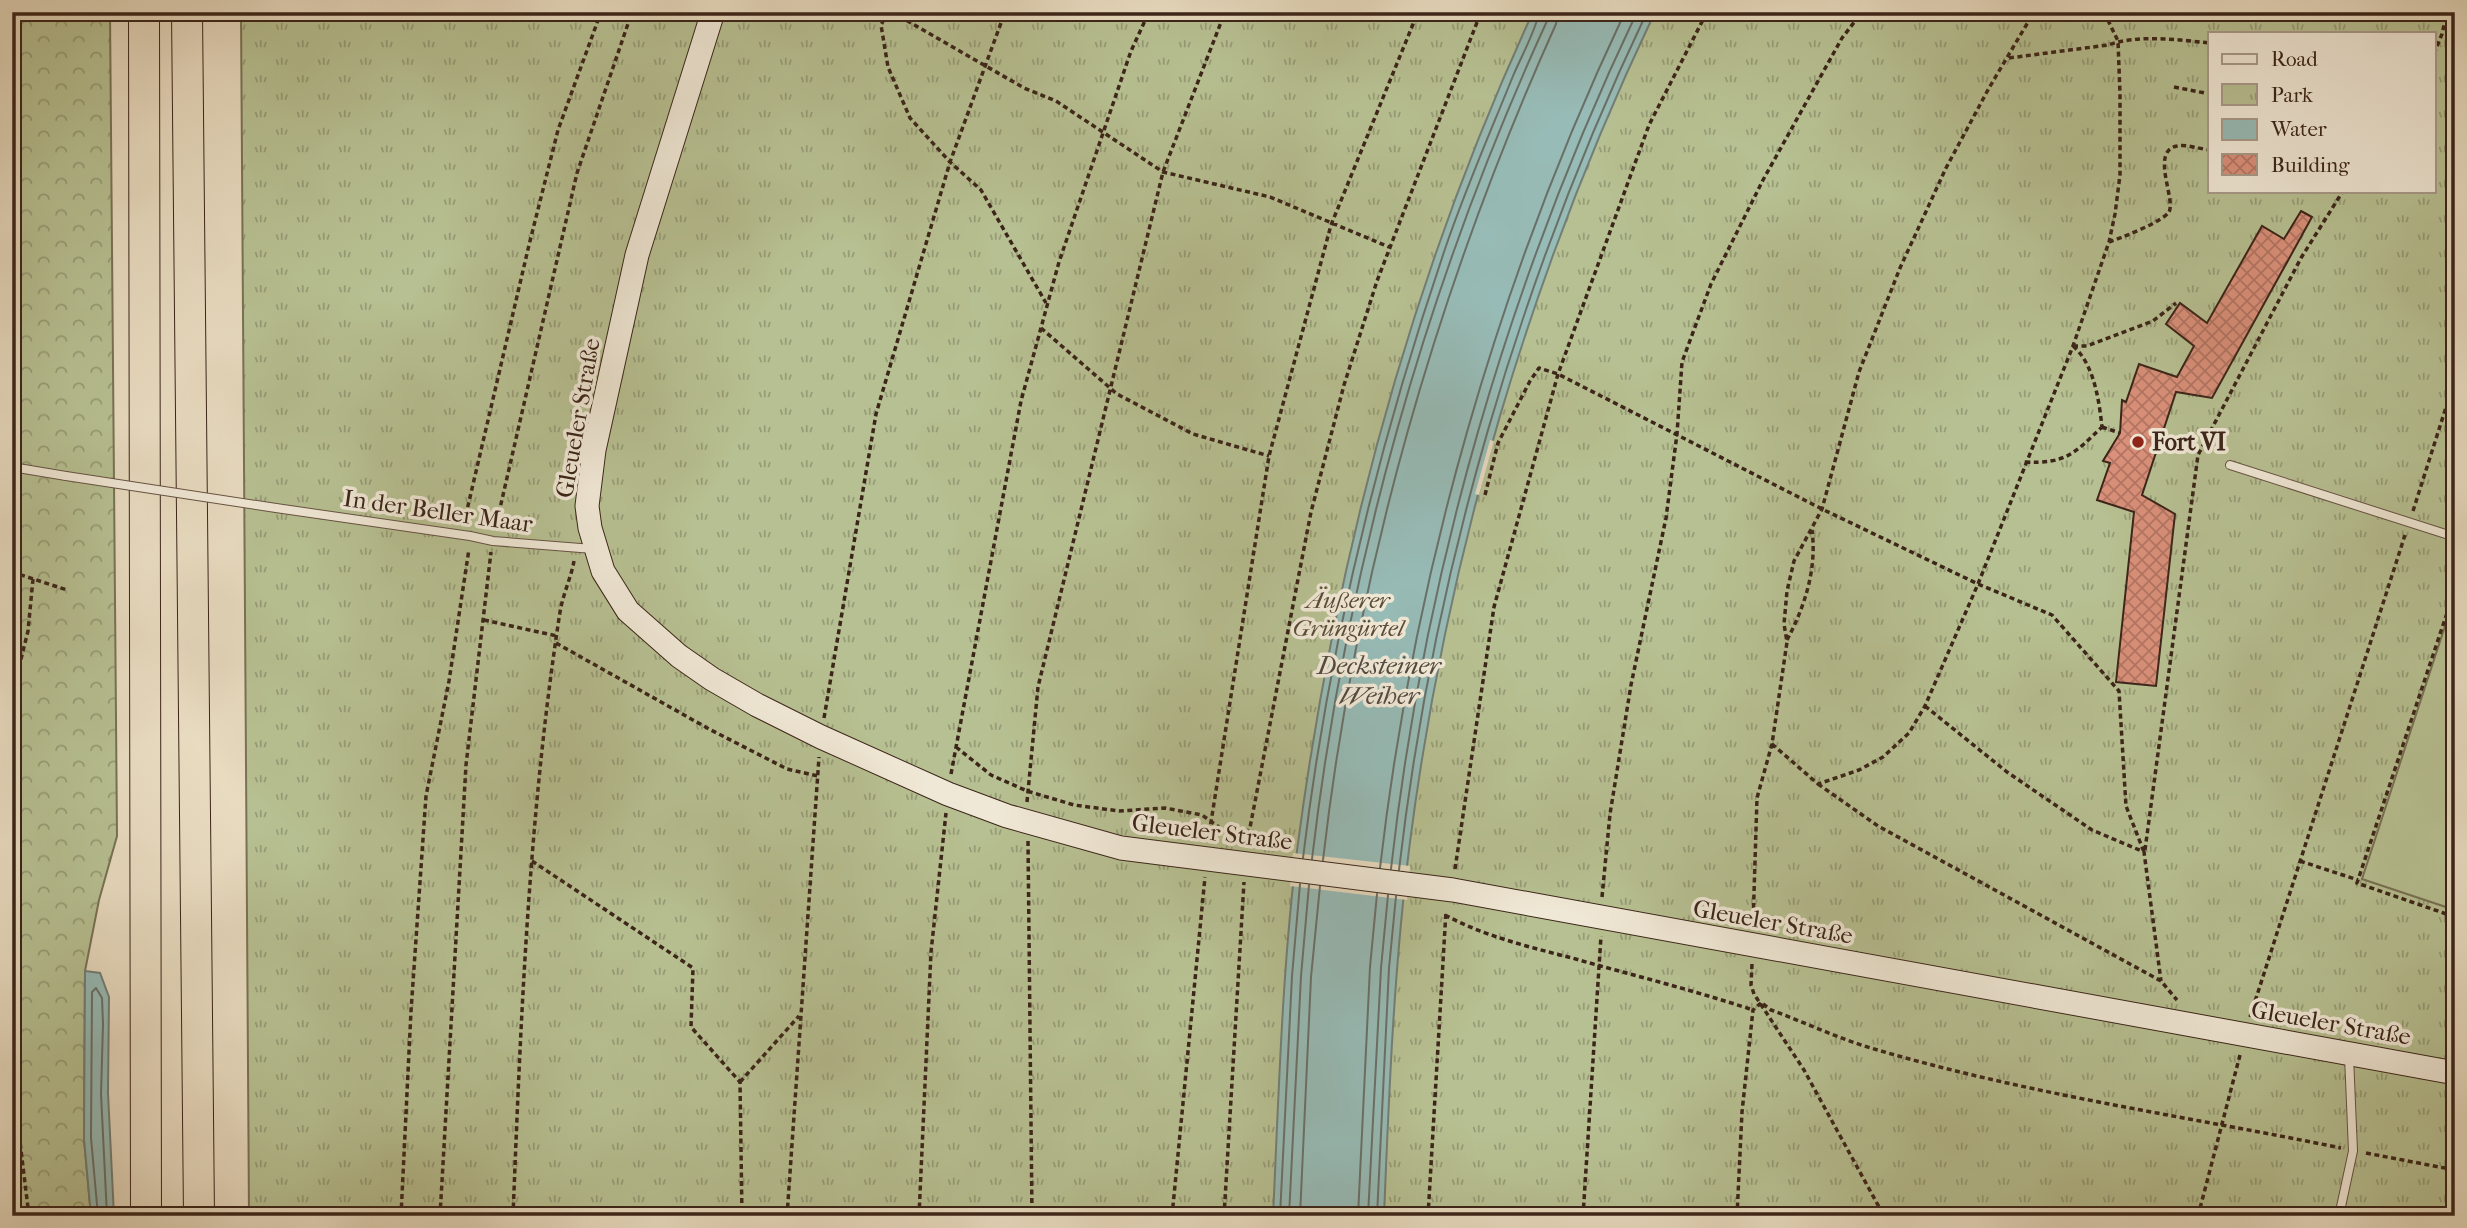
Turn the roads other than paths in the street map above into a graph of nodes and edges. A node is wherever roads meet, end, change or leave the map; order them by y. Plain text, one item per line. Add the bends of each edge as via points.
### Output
1 (144, 12) edge
2 (187, 12) edge
3 (712, 12) edge
4 (2230, 465) dead end
5 (12, 467) edge
6 (2455, 537) edge
7 (586, 549) junction
8 (2349, 1053) junction
9 (2455, 1073) edge
10 (146, 1216) edge
11 (199, 1216) edge
12 (2339, 1216) edge

1 - 10 highway
2 - 11 highway
3 - 7 street, Gleueler Straße via 637,255 594,450
4 - 6 lane
5 - 7 lane, In der Beller Maar, bridge via 493,541
7 - 8 street, Gleueler Straße via 628,611 712,679 821,737 948,794 1026,821 1121,848 1432,887
8 - 9 street, Gleueler Straße
8 - 12 lane via 2353,1150

